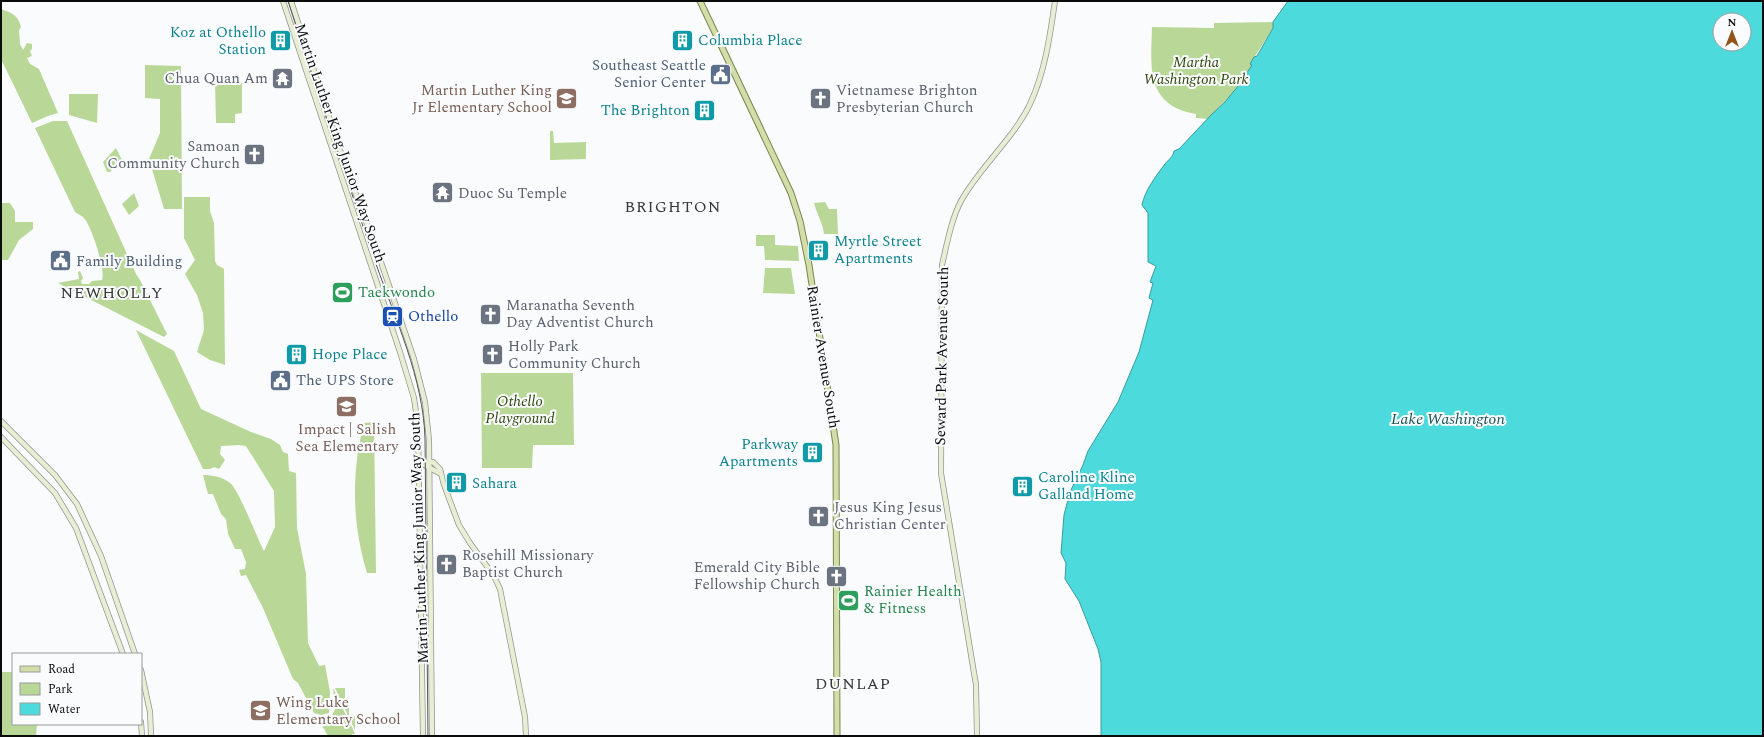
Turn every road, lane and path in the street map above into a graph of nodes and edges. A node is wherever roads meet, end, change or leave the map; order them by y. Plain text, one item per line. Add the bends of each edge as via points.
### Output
1 (283, 1) edge
2 (291, 1) edge
3 (700, 1) edge
4 (1055, 1) edge
5 (1, 421) edge
6 (1, 437) edge
7 (419, 462) junction
8 (429, 462) junction
9 (428, 469) junction
10 (441, 474) junction
11 (123, 653) edge
12 (136, 653) edge
13 (142, 675) edge
14 (141, 725) edge
15 (142, 736) edge
16 (151, 736) edge
17 (423, 736) edge
18 (432, 736) edge
19 (526, 736) edge
20 (837, 736) edge
21 (977, 736) edge

1 - 7 main road, Martin Luther King Junior Way South via 410,387 417,417
2 - 8 main road, Martin Luther King Junior Way South via 343,159 414,359 427,412
3 - 20 main road, Rainier Avenue South via 791,193 809,265 836,445
4 - 21 main road, Seward Park Avenue South via 1044,63 1036,90 1025,113 961,202 942,265 941,472 976,684
5 - 12 main road via 55,475 77,504 101,556
6 - 11 main road via 55,493 76,528
7 - 8 main road
7 - 9 main road
7 - 17 main road, Martin Luther King Junior Way South
8 - 9 main road, Martin Luther King Junior Way South
8 - 10 main road via 436,464
9 - 10 main road
9 - 18 main road, Martin Luther King Junior Way South
10 - 19 main road via 459,525 500,589 525,717
13 - 16 main road via 150,712
14 - 15 main road

